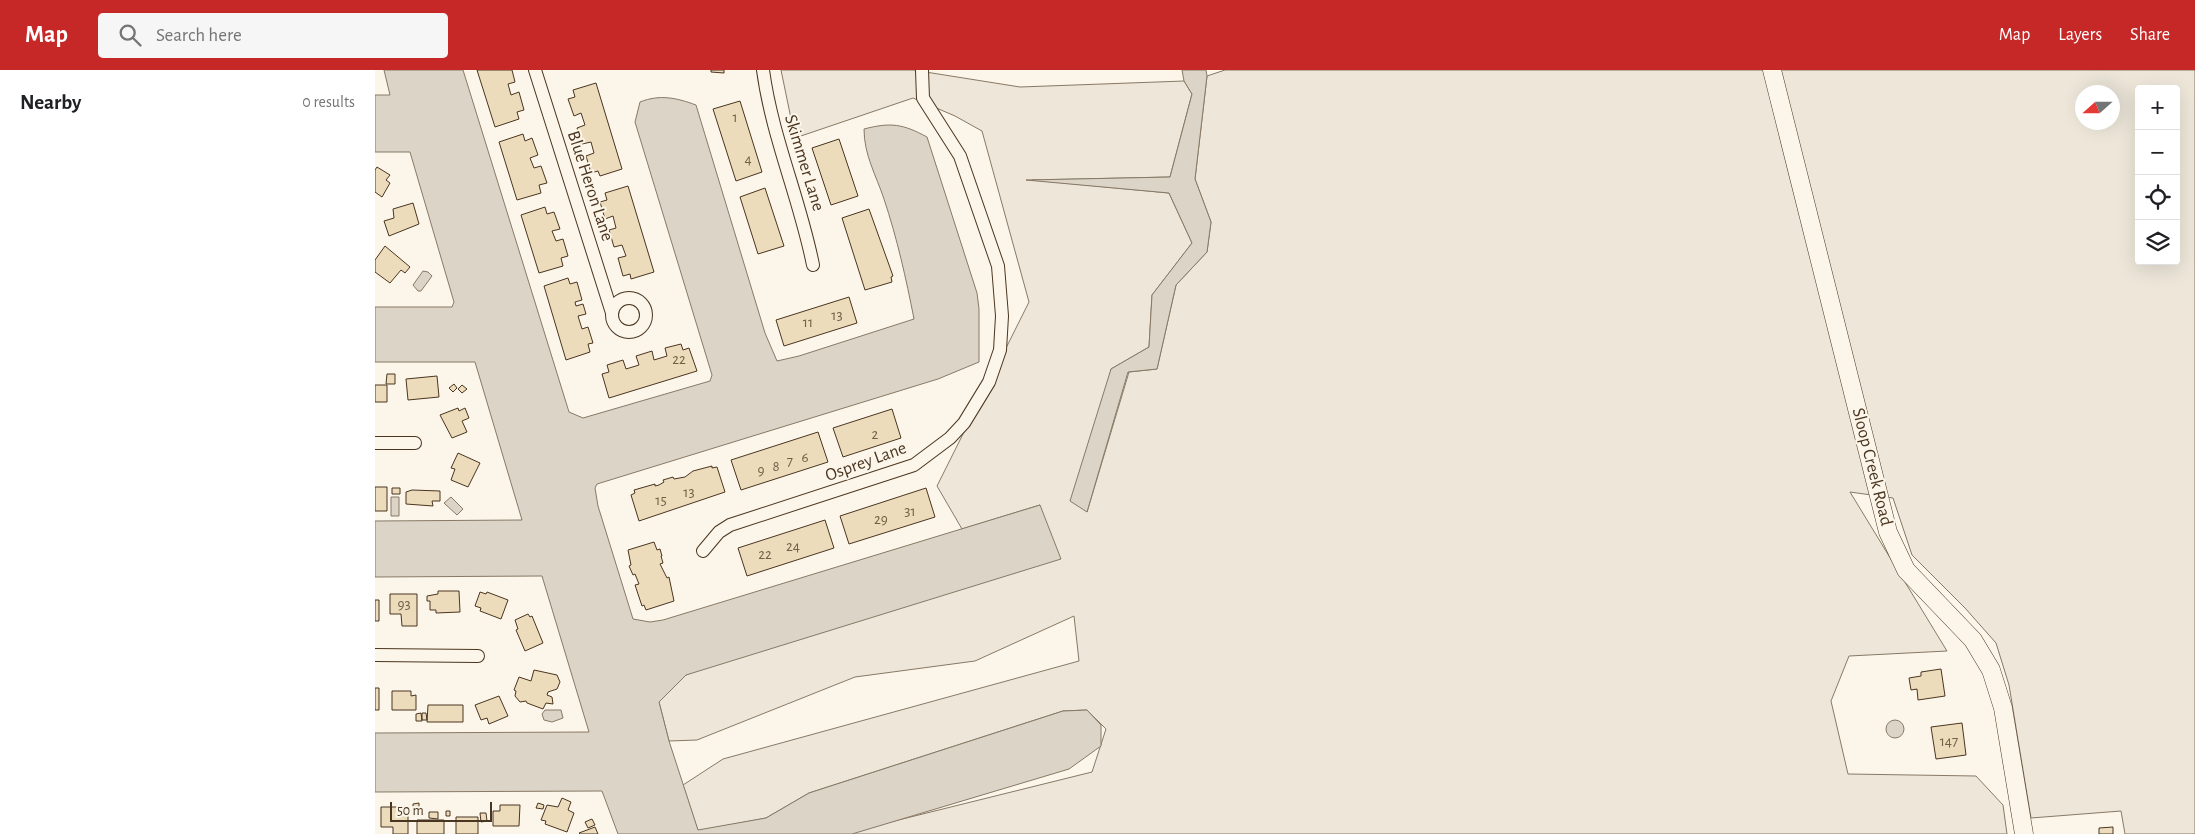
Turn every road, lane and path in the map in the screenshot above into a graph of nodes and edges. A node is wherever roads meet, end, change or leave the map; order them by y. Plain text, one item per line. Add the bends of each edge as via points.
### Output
1 (535, 70) edge
2 (763, 70) edge
3 (922, 70) edge
4 (1772, 70) edge
5 (813, 265) dead end
6 (612, 313) dead end
7 (375, 443) edge
8 (415, 443) dead end
9 (703, 551) dead end
10 (375, 655) edge
11 (478, 656) dead end
12 (2024, 834) edge

1 - 6 street, Blue Heron Lane
2 - 5 street, Skimmer Lane via 767,101 807,234
3 - 9 street, Osprey Lane via 923,98 960,156 997,266 1002,316 1000,350 989,382 964,423 915,465 730,525 719,532
4 - 12 street, Sloop Creek Road via 1888,532 1906,570 1973,640 1991,670 2003,708
7 - 8 street
10 - 11 street

